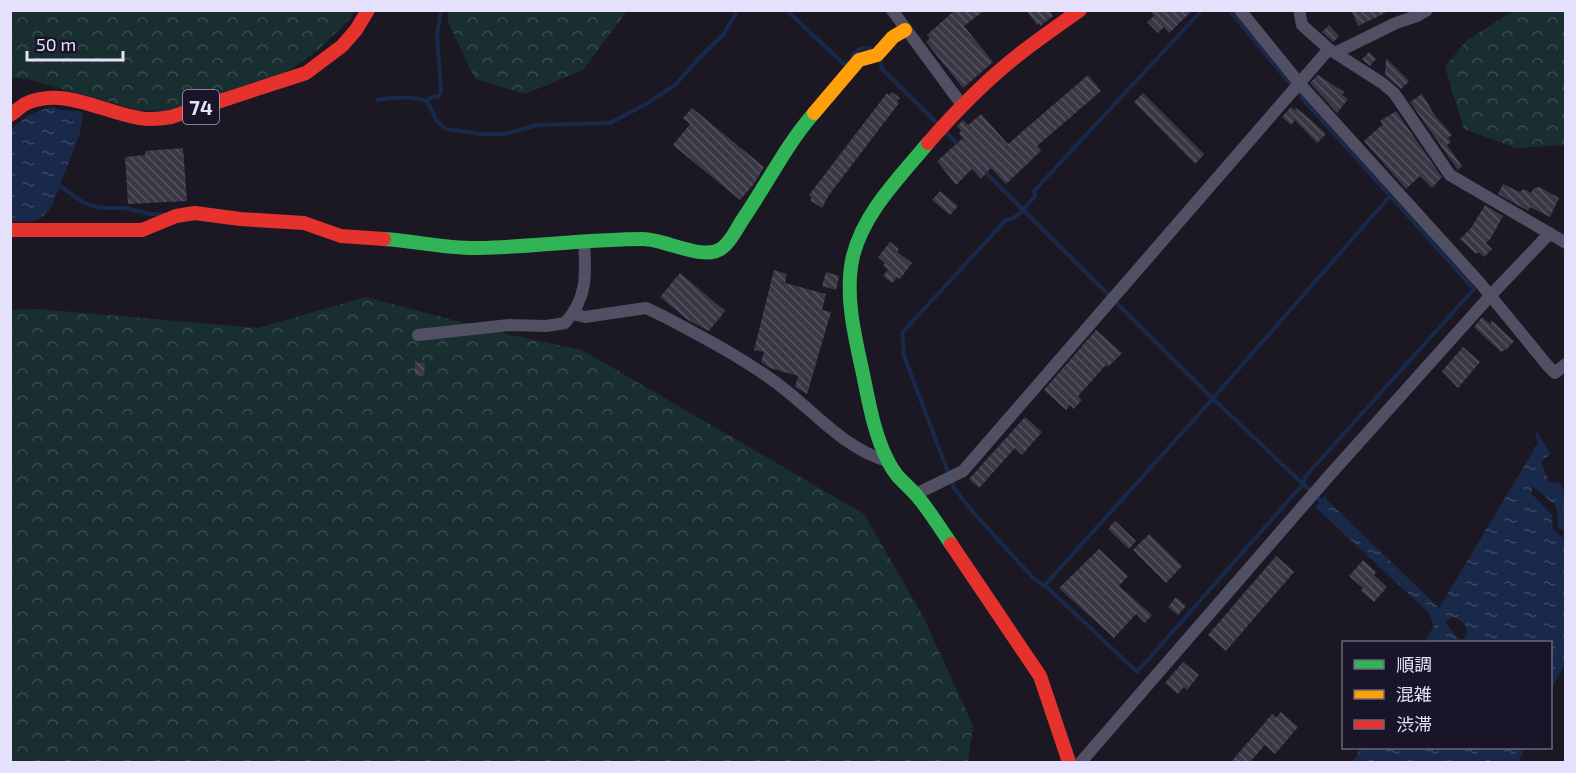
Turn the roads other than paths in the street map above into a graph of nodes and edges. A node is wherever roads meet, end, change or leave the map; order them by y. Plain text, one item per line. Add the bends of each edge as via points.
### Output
1 (368, 10) edge
2 (892, 10) edge
3 (1080, 10) edge
4 (1240, 10) edge
5 (1427, 10) edge
6 (1302, 12) edge
7 (905, 30) junction
8 (1332, 51) junction
9 (1296, 89) junction
10 (962, 105) junction
11 (10, 115) edge
12 (10, 230) edge
13 (1550, 233) junction
14 (584, 241) junction
15 (1566, 243) edge
16 (1490, 296) junction
17 (573, 314) junction
18 (418, 335) dead end
19 (1566, 364) edge
20 (887, 461) junction
21 (916, 494) junction
22 (1069, 762) edge
23 (1081, 762) edge

1 - 11 street, 74 via 340,49 306,73 171,117 138,118 57,97 29,102
2 - 7 street
3 - 10 street via 1007,63
4 - 9 street
5 - 8 street
6 - 8 street via 1302,25
7 - 10 street
7 - 14 street via 877,55 859,60 796,134 760,194 717,252 707,254 659,240
8 - 9 street
8 - 13 street via 1394,93 1450,175
9 - 16 street
9 - 21 street via 963,471
10 - 20 street via 874,209 853,256 849,279 861,367
12 - 14 street via 142,230 195,213 304,223 341,236 446,248
13 - 15 street
13 - 16 street
14 - 17 street via 586,277
16 - 19 street via 1555,373
16 - 23 street
17 - 18 street via 565,323 546,326
17 - 20 street via 585,317 646,308 772,379 825,425 869,455
20 - 21 street via 903,486
21 - 22 street via 1040,676

